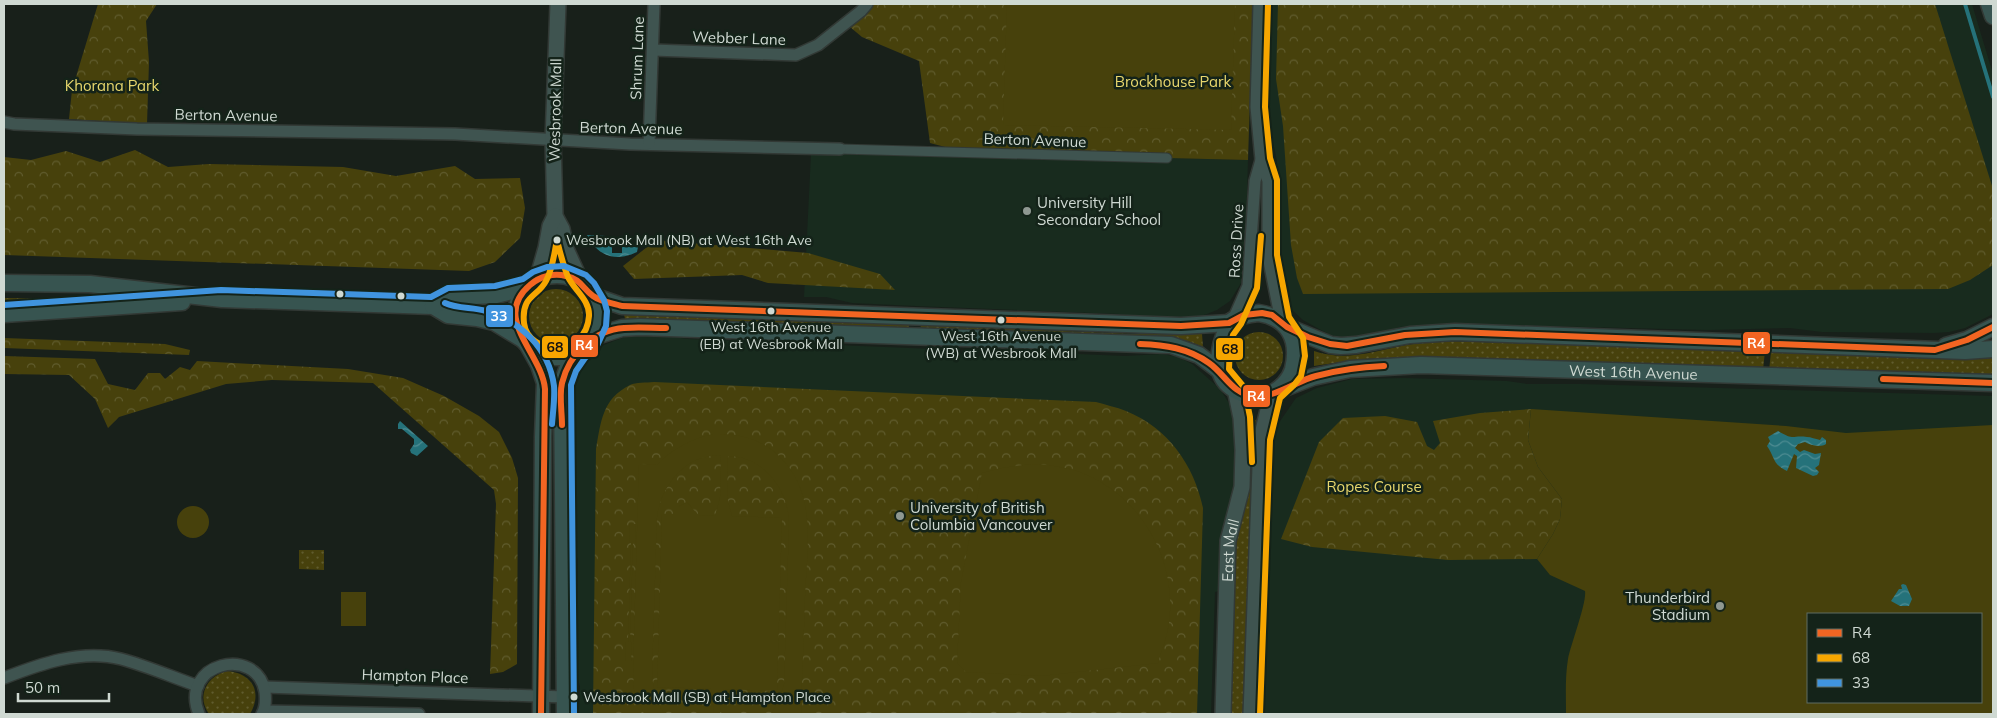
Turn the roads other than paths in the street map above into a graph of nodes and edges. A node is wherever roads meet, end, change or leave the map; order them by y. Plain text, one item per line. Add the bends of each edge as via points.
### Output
1 (558, 4) edge
2 (654, 4) edge
3 (866, 4) edge
4 (1259, 4) edge
5 (1989, 4) edge
6 (1993, 16) edge
7 (653, 50) junction
8 (4, 122) edge
9 (553, 140) junction
10 (649, 143) junction
11 (840, 149) joint
12 (1167, 158) dead end
13 (1261, 160) junction
14 (555, 216) junction
15 (581, 282) junction
16 (4, 283) edge
17 (532, 283) junction
18 (593, 296) junction
19 (222, 299) junction
20 (433, 306) junction
21 (4, 314) edge
22 (1231, 322) junction
23 (1284, 324) junction
24 (1993, 327) edge
25 (593, 337) junction
26 (525, 343) junction
27 (1993, 349) edge
28 (1935, 350) junction
29 (578, 352) junction
30 (1220, 371) junction
31 (1993, 383) edge
32 (1235, 389) junction
33 (1275, 392) junction
34 (4, 678) edge
35 (198, 686) junction
36 (264, 687) junction
37 (542, 696) junction
38 (565, 697) junction
39 (263, 712) edge
40 (199, 714) edge
41 (418, 714) edge
42 (541, 714) edge
43 (565, 714) edge
44 (1224, 714) edge
45 (1251, 714) edge

1 - 9 street, Wesbrook Mall
2 - 7 street, Shrum Lane
3 - 7 street, Webber Lane via 818,45 796,55
4 - 13 street, Ross Drive via 1256,107
5 - 6 main road
7 - 10 street, Shrum Lane
8 - 9 street, Berton Avenue via 128,128 455,134
9 - 10 street, Berton Avenue
9 - 14 street, Wesbrook Mall
10 - 11 street, Berton Avenue
11 - 12 street, Berton Avenue
13 - 22 street, Ross Drive via 1255,181 1248,286
13 - 23 street, Ross Drive via 1268,182 1268,256
14 - 15 street, Wesbrook Mall
14 - 17 street, Wesbrook Mall
15 - 17 main road via 556,275
15 - 18 main road
16 - 19 main road via 90,284
17 - 20 main road via 496,295 449,297
17 - 26 main road via 520,298 515,314
18 - 22 main road via 622,306 1181,326
18 - 25 main road via 598,318
19 - 20 main road
19 - 21 main road
20 - 26 main road via 448,315 494,322
22 - 23 main road via 1259,313 1272,315
22 - 30 main road via 1220,344
23 - 28 main road via 1331,345 1341,346 1356,346 1410,334 1455,332
23 - 33 main road via 1294,341 1296,356 1288,379
24 - 28 main road via 1968,340
25 - 29 main road
25 - 30 main road via 622,328 640,327 1171,345 1199,355
26 - 29 main road via 536,352 553,358
26 - 37 main road via 539,365 545,383
27 - 28 main road
29 - 38 main road via 562,384
30 - 32 main road
31 - 33 main road, West 16th Avenue via 1421,365 1350,368 1313,377
32 - 33 main road via 1255,396
32 - 44 street, East Mall via 1241,418 1242,487 1228,541
33 - 45 street, East Mall via 1261,439
34 - 35 street via 45,662 82,656 119,659
35 - 36 street via 210,670 229,663 250,670
35 - 40 street via 196,707
36 - 37 street, Hampton Place
36 - 39 street
37 - 38 street, Hampton Place
37 - 42 main road
38 - 43 main road
39 - 41 street

